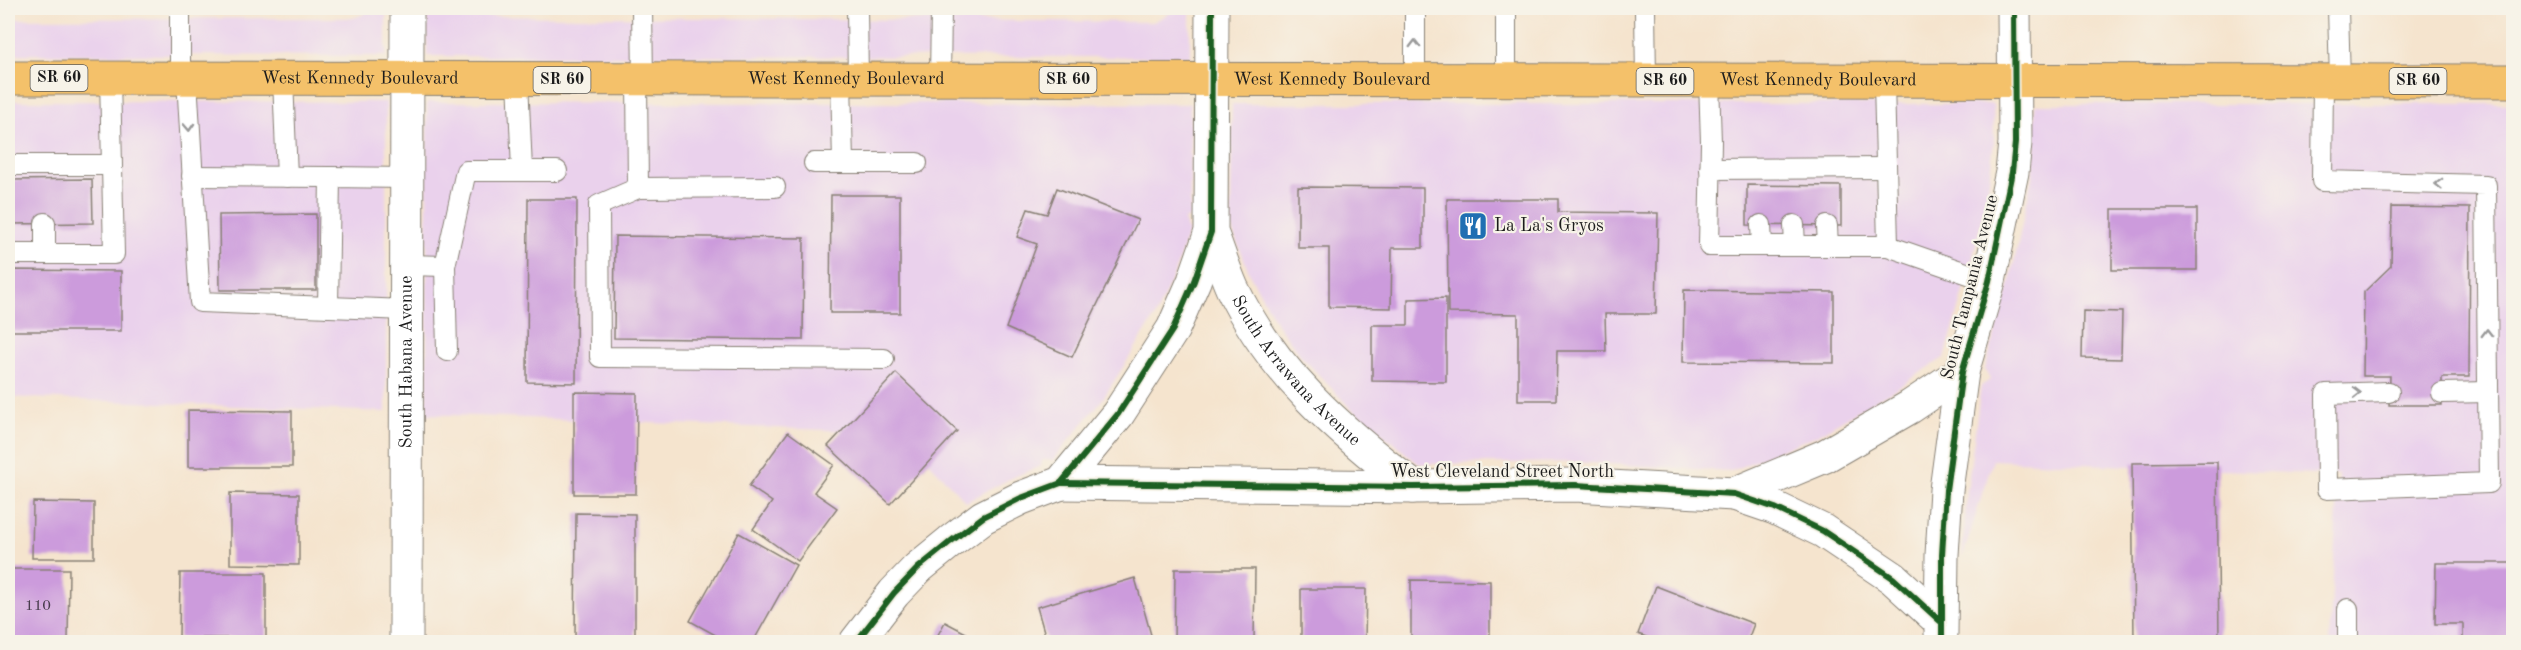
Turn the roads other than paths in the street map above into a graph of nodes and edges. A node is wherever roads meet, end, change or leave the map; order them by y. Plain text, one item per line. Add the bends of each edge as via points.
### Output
1 (180, 8) edge
2 (407, 8) edge
3 (642, 8) edge
4 (857, 8) edge
5 (941, 8) edge
6 (1212, 8) edge
7 (1415, 8) edge
8 (1506, 8) edge
9 (1645, 8) edge
10 (2014, 8) edge
11 (2338, 8) edge
12 (8, 78) edge
13 (110, 78) junction
14 (184, 79) junction
15 (283, 79) junction
16 (406, 79) junction
17 (518, 80) junction
18 (640, 80) junction
19 (849, 80) junction
20 (940, 80) junction
21 (1211, 81) junction
22 (1415, 81) junction
23 (1506, 81) junction
24 (1646, 81) junction
25 (1709, 81) junction
26 (1884, 81) junction
27 (2014, 81) junction
28 (2332, 81) junction
29 (2514, 81) edge
30 (814, 163) dead end
31 (843, 163) junction
32 (917, 163) dead end
33 (8, 165) edge
34 (111, 165) junction
35 (1886, 168) junction
36 (522, 170) junction
37 (1710, 170) junction
38 (557, 171) dead end
39 (192, 176) junction
40 (287, 177) junction
41 (330, 177) junction
42 (407, 178) junction
43 (775, 187) dead end
44 (638, 188) junction
45 (45, 223) dead end
46 (1761, 225) dead end
47 (1794, 225) dead end
48 (1827, 226) dead end
49 (1210, 232) junction
50 (1762, 246) junction
51 (1795, 246) junction
52 (1828, 246) junction
53 (1888, 246) junction
54 (8, 254) edge
55 (45, 254) junction
56 (407, 265) junction
57 (445, 266) junction
58 (1989, 281) junction
59 (328, 308) junction
60 (406, 310) junction
61 (447, 351) dead end
62 (884, 359) dead end
63 (1962, 372) junction
64 (2389, 392) dead end
65 (2488, 392) junction
66 (2442, 393) dead end
67 (1062, 483) junction
68 (1413, 487) junction
69 (1734, 495) junction
70 (2348, 609) dead end
71 (1941, 632) edge
72 (406, 642) edge
73 (856, 642) edge
74 (2348, 642) edge

1 - 14 lane
2 - 16 street, South Habana Avenue
3 - 18 lane
4 - 19 lane
5 - 20 lane
6 - 21 street, South Arrawana Avenue
22 -> 7 lane
8 - 23 lane
9 - 24 lane
10 - 27 street, South Tampania Avenue
11 - 28 lane
12 - 13 main road, West Kennedy Boulevard / SR 60
13 - 14 main road, West Kennedy Boulevard / SR 60
13 - 34 lane
14 - 15 main road, West Kennedy Boulevard / SR 60
14 -> 39 lane
15 - 16 main road, West Kennedy Boulevard / SR 60
15 - 40 lane
16 - 17 main road, West Kennedy Boulevard / SR 60
16 - 42 street, South Habana Avenue
17 - 18 main road, West Kennedy Boulevard / SR 60
17 - 36 lane
18 - 19 main road, West Kennedy Boulevard / SR 60
18 - 44 lane
19 - 20 main road, West Kennedy Boulevard / SR 60
19 - 31 lane
20 - 21 main road, West Kennedy Boulevard / SR 60
21 - 22 main road, West Kennedy Boulevard / SR 60
21 - 49 street, South Arrawana Avenue
22 - 23 main road, West Kennedy Boulevard / SR 60
23 - 24 main road, West Kennedy Boulevard / SR 60
24 - 25 main road, West Kennedy Boulevard / SR 60
25 - 26 main road, West Kennedy Boulevard / SR 60
25 - 37 lane
26 - 27 main road, West Kennedy Boulevard / SR 60
26 - 35 lane
27 - 28 main road, West Kennedy Boulevard / SR 60
27 - 58 street, South Tampania Avenue via 2012,172
28 - 29 main road, West Kennedy Boulevard / SR 60
65 -> 28 lane via 2486,185 2322,181
30 - 31 lane
31 - 32 lane
33 - 34 lane via 45,172
34 - 55 lane via 114,254
35 - 37 lane via 1826,177 1761,177
35 - 53 lane
36 - 38 lane
36 - 57 lane via 466,171
37 - 50 lane via 1709,246
39 - 40 lane
39 - 59 lane via 200,302
40 - 41 lane
41 - 42 lane
41 - 59 lane
42 - 56 street, South Habana Avenue
43 - 44 lane
44 - 62 lane via 599,205 600,357
45 - 55 lane
46 - 50 lane
47 - 51 lane
48 - 52 lane
49 - 67 street, South Arrawana Avenue via 1173,329 1118,414
49 - 68 street, South Arrawana Avenue via 1232,288 1287,373 1361,447
50 - 51 lane
51 - 52 lane
52 - 53 lane
53 - 58 lane
54 - 55 lane
56 - 57 lane
56 - 60 street, South Habana Avenue
57 - 61 lane
58 - 63 street, South Tampania Avenue
59 - 60 lane
60 - 72 street, South Habana Avenue
63 - 69 street, South Tampania Avenue via 1825,456
63 - 71 street, South Tampania Avenue via 1946,490
65 -> 64 lane via 2489,483 2327,489 2326,394
65 - 66 lane
67 - 68 street, West Cleveland Street North
67 - 73 street via 982,517 918,568
68 - 69 street, West Cleveland Street North via 1575,485
69 - 71 street, West Cleveland Street North via 1775,508 1832,537 1893,578
70 - 74 lane

